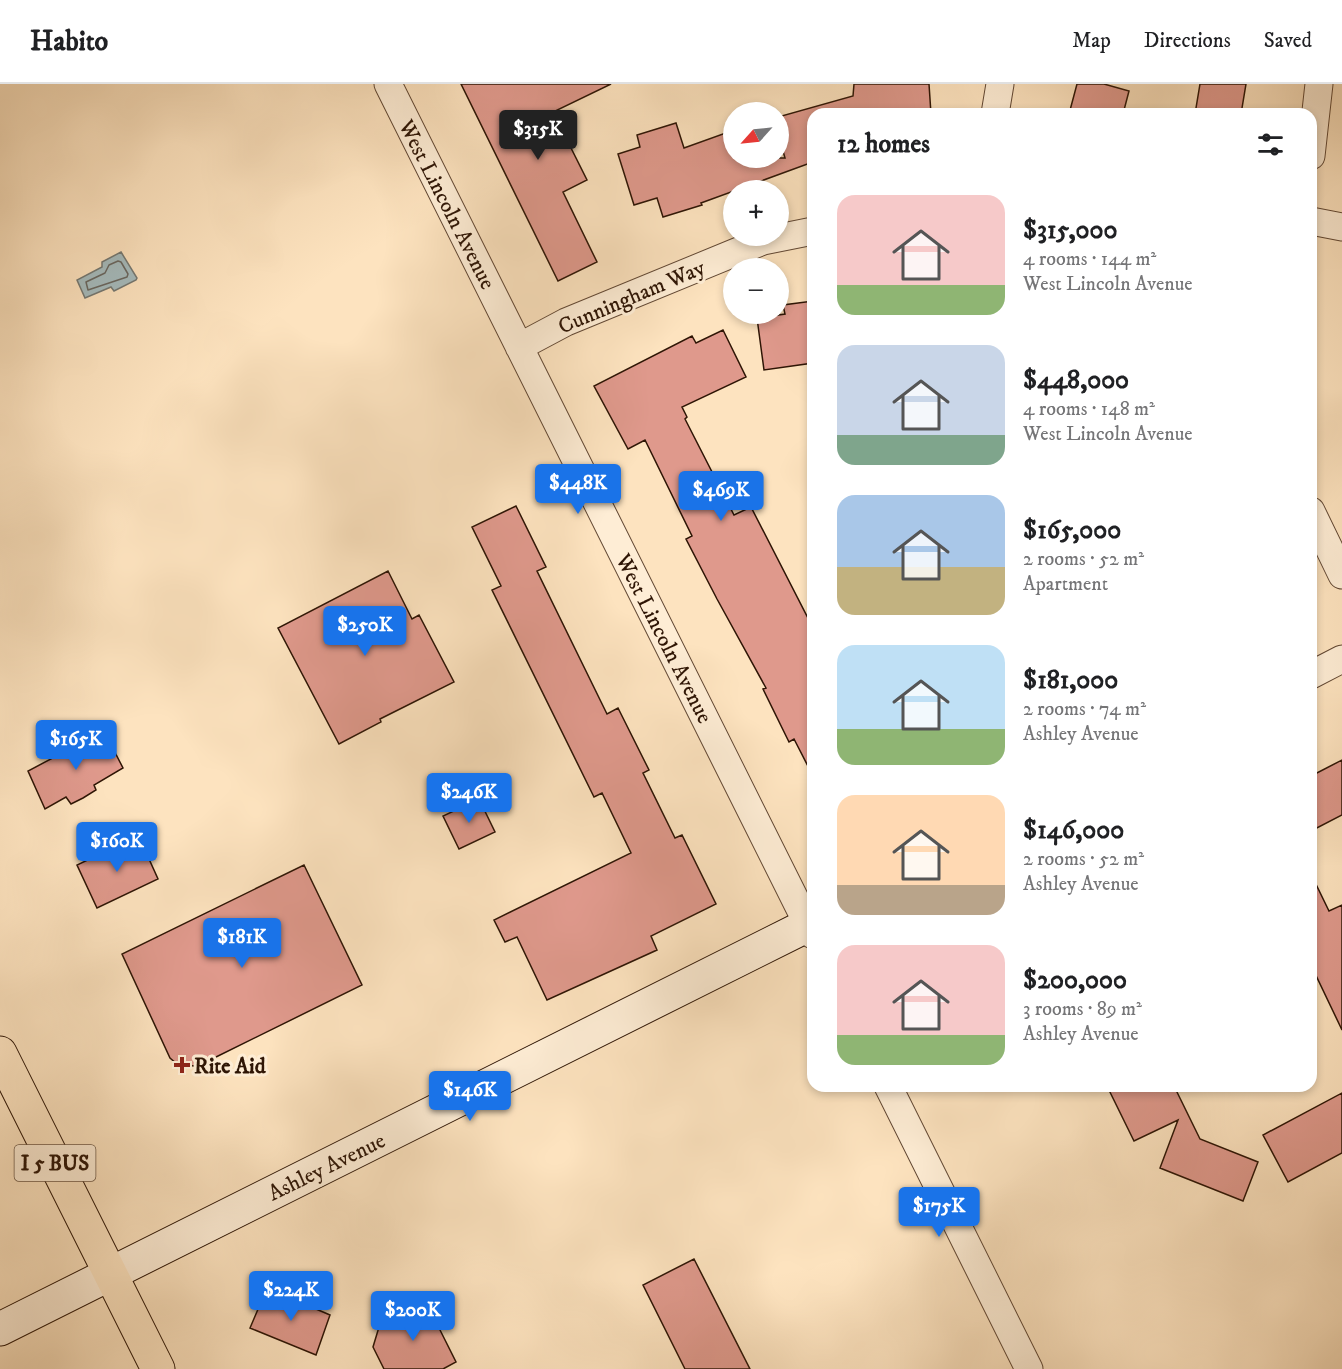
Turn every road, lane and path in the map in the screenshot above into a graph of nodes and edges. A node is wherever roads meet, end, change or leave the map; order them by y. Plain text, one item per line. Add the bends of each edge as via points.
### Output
1 (388, 84) edge
2 (1000, 84) edge
3 (1319, 84) edge
4 (996, 108) edge
5 (1316, 108) edge
6 (1317, 222) edge
7 (1342, 227) edge
8 (807, 232) edge
9 (519, 347) junction
10 (1317, 524) edge
11 (1342, 575) edge
12 (1342, 660) edge
13 (1317, 672) edge
14 (807, 920) edge
15 (807, 930) edge
16 (0, 1053) edge
17 (891, 1092) edge
18 (110, 1274) junction
19 (0, 1329) edge
20 (158, 1369) edge
21 (1029, 1369) edge

1 - 9 street, West Lincoln Avenue
2 - 4 street
3 - 5 street
6 - 7 street
8 - 9 street, Cunningham Way via 763,241 566,322
9 - 14 street, West Lincoln Avenue
10 - 11 street
12 - 13 street
15 - 18 street, Ashley Avenue
16 - 18 main road, I 5 BUS
17 - 21 street
18 - 19 street, Ashley Avenue
18 - 20 main road, I 5 BUS

